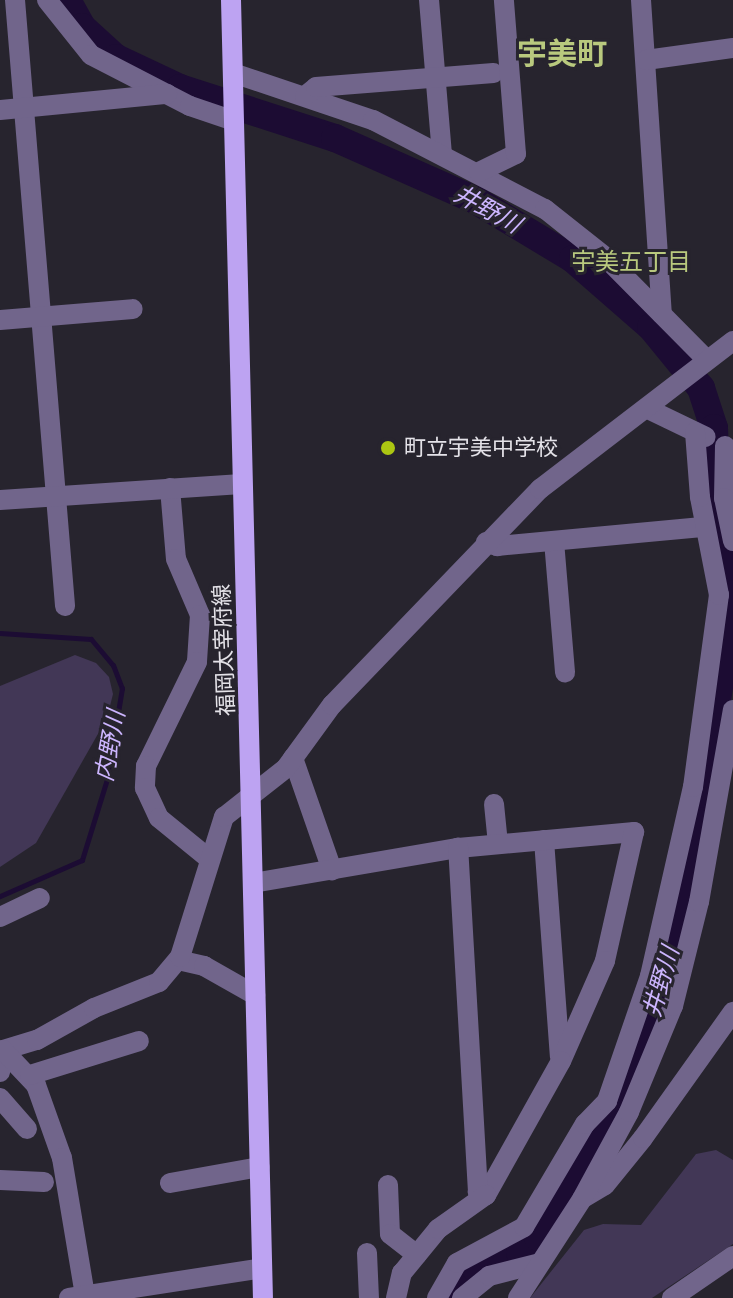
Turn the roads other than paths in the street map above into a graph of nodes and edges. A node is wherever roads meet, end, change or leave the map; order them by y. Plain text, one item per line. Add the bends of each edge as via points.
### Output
1 (15, 0) edge
2 (47, 0) edge
3 (231, 0) edge
4 (429, 0) edge
5 (504, 0) edge
6 (641, 0) edge
7 (733, 48) edge
8 (646, 60) junction
9 (493, 73) dead end
10 (234, 76) junction
11 (436, 79) junction
12 (167, 94) junction
13 (305, 96) junction
14 (23, 108) junction
15 (0, 110) edge
16 (234, 121) junction
17 (442, 154) junction
18 (479, 172) junction
19 (133, 309) dead end
20 (662, 314) junction
21 (44, 317) junction
22 (0, 320) edge
23 (733, 341) edge
24 (707, 360) junction
25 (648, 409) junction
26 (695, 432) junction
27 (729, 448) edge
28 (241, 484) junction
29 (170, 488) junction
30 (57, 495) junction
31 (0, 500) edge
32 (702, 527) dead end
33 (554, 541) junction
34 (733, 541) edge
35 (486, 542) junction
36 (65, 606) dead end
37 (565, 673) dead end
38 (733, 710) edge
39 (293, 758) junction
40 (250, 801) junction
41 (494, 804) dead end
42 (544, 840) junction
43 (498, 844) junction
44 (458, 848) junction
45 (208, 858) junction
46 (332, 870) junction
47 (253, 883) junction
48 (40, 898) dead end
49 (0, 917) edge
50 (178, 960) junction
51 (255, 995) junction
52 (733, 1012) edge
53 (139, 1041) dead end
54 (2, 1051) edge
55 (561, 1061) junction
56 (0, 1072) edge
57 (30, 1075) junction
58 (0, 1098) edge
59 (27, 1129) dead end
60 (260, 1167) junction
61 (0, 1180) edge
62 (44, 1182) dead end
63 (170, 1183) dead end
64 (388, 1185) dead end
65 (486, 1195) junction
66 (582, 1199) junction
67 (367, 1253) dead end
68 (417, 1255) junction
69 (733, 1256) edge
70 (540, 1263) junction
71 (262, 1268) junction
72 (130, 1293) edge
73 (78, 1297) edge
74 (263, 1298) edge
75 (369, 1298) edge
76 (396, 1298) edge
77 (437, 1298) edge
78 (462, 1298) edge
79 (518, 1298) edge
80 (672, 1298) edge

1 - 14 street
2 - 12 street via 91,55
3 - 10 main road, 福岡太宰府線
4 - 11 street
5 - 18 street via 516,154
6 - 8 street
7 - 8 street
8 - 20 street
9 - 11 street
10 - 13 street
10 - 16 main road, 福岡太宰府線
11 - 13 street via 316,87
11 - 17 street
12 - 14 street
12 - 16 street
13 - 17 street via 373,120
14 - 15 street
14 - 21 street
16 - 28 main road, 福岡太宰府線
17 - 18 street
18 - 20 street via 545,209 604,256
19 - 21 street
20 - 24 street
21 - 22 street
21 - 30 street
23 - 24 street
24 - 25 street
25 - 26 street
25 - 35 street via 540,489
26 - 27 street
26 - 77 street via 700,497 719,595 693,787 650,976 607,1101 585,1124 524,1227 457,1263
27 - 34 street via 724,498
28 - 29 street
28 - 40 main road, 福岡太宰府線
29 - 30 street
29 - 45 street via 176,559 200,615 197,662 146,766 145,788 159,818
30 - 31 street
30 - 36 street
32 - 33 street
33 - 35 street via 497,546
33 - 37 street
35 - 39 street via 332,705
38 - 66 street via 699,902 673,1006 629,1112
39 - 40 street
39 - 46 street
40 - 45 street via 224,817
40 - 47 main road, 福岡太宰府線
41 - 43 street
42 - 43 street
42 - 55 street
42 - 55 street via 634,832 605,961
43 - 44 street
44 - 46 street
44 - 65 street via 478,1192
45 - 50 street
46 - 47 street
47 - 51 main road, 福岡太宰府線
48 - 49 street
50 - 51 street via 204,966
50 - 54 street via 148,988
51 - 60 main road, 福岡太宰府線
52 - 66 street via 624,1162 605,1185
53 - 57 street
54 - 56 street
54 - 57 street
55 - 65 street
57 - 73 street via 62,1158
58 - 59 street
60 - 63 street
60 - 71 main road, 福岡太宰府線
61 - 62 street
64 - 68 street via 390,1234
65 - 68 street via 438,1229
66 - 70 street
67 - 75 street
68 - 76 street via 402,1273
69 - 80 street
70 - 78 street via 489,1276
70 - 79 street
71 - 72 street
71 - 74 main road, 福岡太宰府線
72 - 73 street

